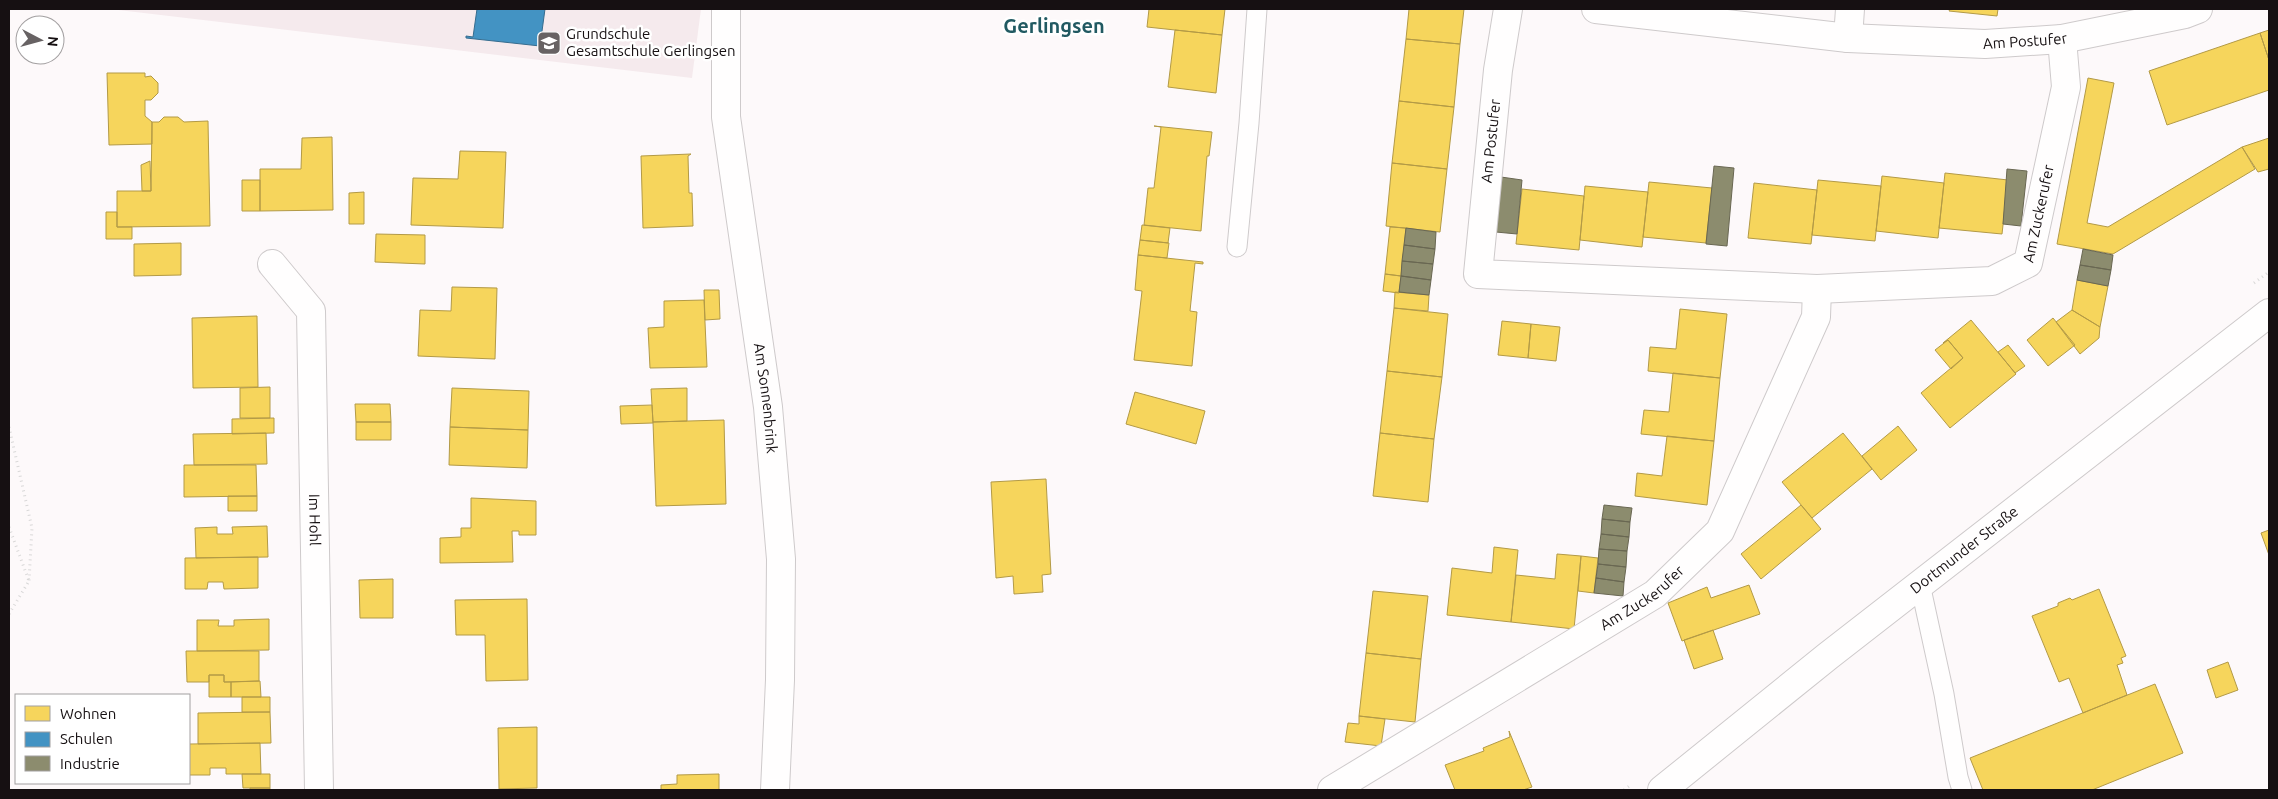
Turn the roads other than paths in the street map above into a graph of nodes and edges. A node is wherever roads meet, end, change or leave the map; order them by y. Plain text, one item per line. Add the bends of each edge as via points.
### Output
1 (726, 9) edge
2 (1257, 9) edge
3 (1508, 9) edge
4 (1596, 9) edge
5 (1850, 9) edge
6 (2198, 9) edge
7 (1848, 38) junction
8 (2062, 39) junction
9 (1237, 247) dead end
10 (272, 264) dead end
11 (1478, 274) joint
12 (1817, 289) junction
13 (2269, 313) edge
14 (1920, 584) junction
15 (319, 790) edge
16 (775, 790) edge
17 (1332, 790) edge
18 (1662, 790) edge
19 (1962, 790) edge

1 - 16 street, Am Sonnenbrink via 726,117 768,408 781,559
2 - 9 lane
3 - 11 street, Am Postufer via 1498,70
4 - 7 street, Am Postufer
5 - 7 street
6 - 8 street, Am Postufer
7 - 8 street, Am Postufer via 1985,44
8 - 12 street, Am Zuckerufer via 2066,87 2028,263 1992,281
10 - 15 street, Im Hohl via 311,311
11 - 12 street, Am Zuckerufer
12 - 17 street, Am Zuckerufer via 1816,317 1720,531 1655,594
13 - 14 street, Dortmunder Straße
14 - 18 street, Dortmunder Straße
14 - 19 lane

